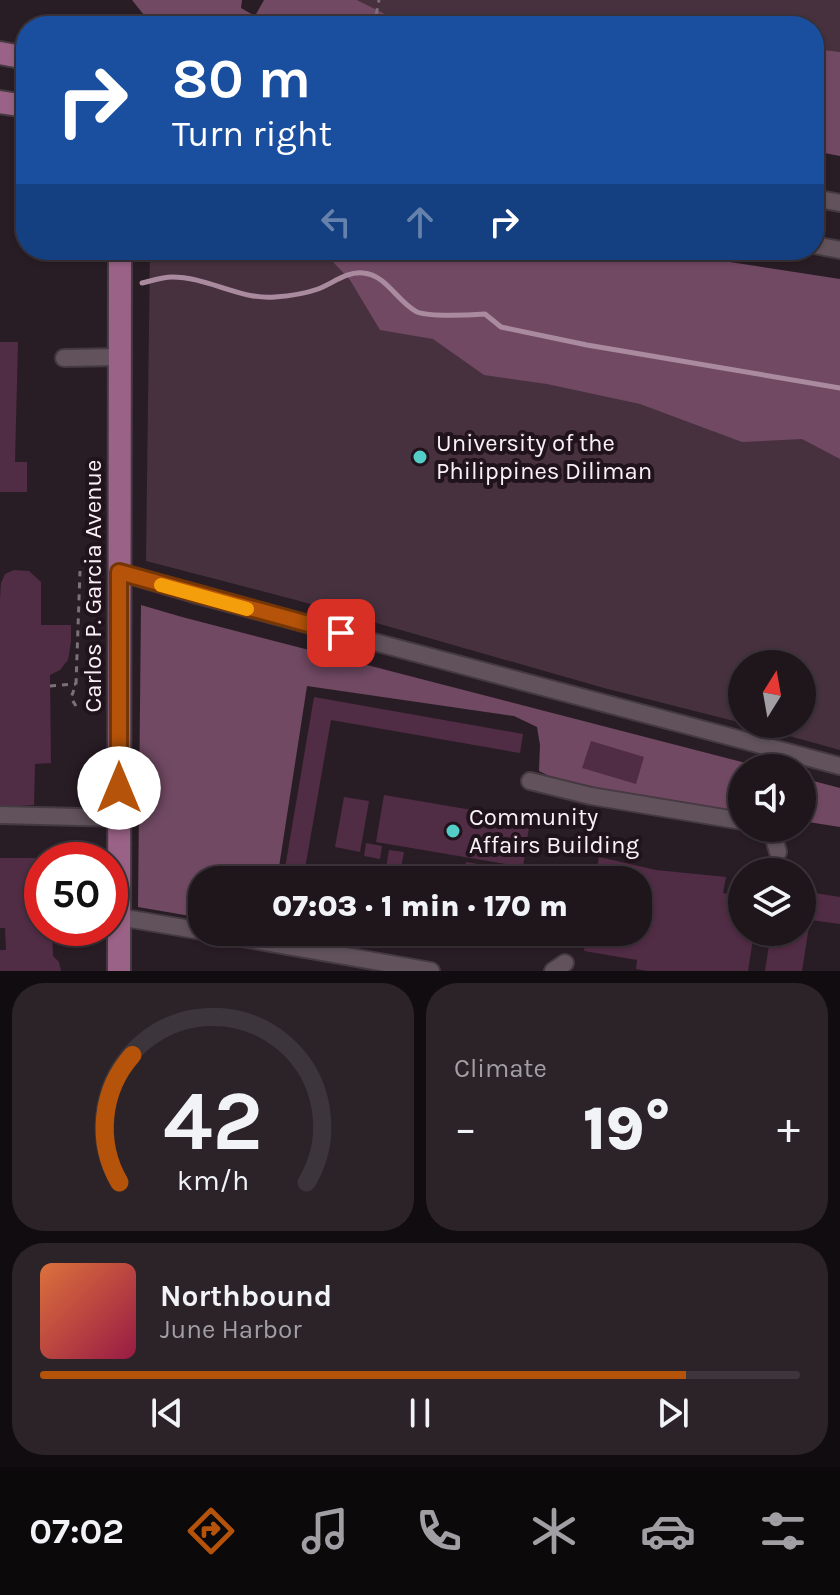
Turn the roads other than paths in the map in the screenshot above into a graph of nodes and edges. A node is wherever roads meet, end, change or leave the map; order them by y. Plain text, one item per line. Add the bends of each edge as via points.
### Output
1 (120, 260) edge
2 (120, 357) junction
3 (64, 358) dead end
4 (119, 572) junction
5 (840, 766) edge
6 (530, 781) dead end
7 (0, 815) edge
8 (119, 818) junction
9 (728, 819) edge
10 (119, 842) edge
11 (775, 842) edge
12 (778, 852) dead end
13 (128, 919) edge
14 (188, 929) edge
15 (119, 946) edge
16 (271, 946) edge
17 (355, 964) edge
18 (119, 971) edge
19 (431, 971) edge

1 - 2 main road, Carlos P. Garcia Avenue
2 - 3 street
2 - 4 main road, Carlos P. Garcia Avenue
4 - 5 street
4 - 8 main road, Carlos P. Garcia Avenue
6 - 9 street
7 - 8 street
8 - 10 main road, Carlos P. Garcia Avenue
11 - 12 street
13 - 14 street
15 - 18 main road, Carlos P. Garcia Avenue
16 - 17 street
17 - 19 street

